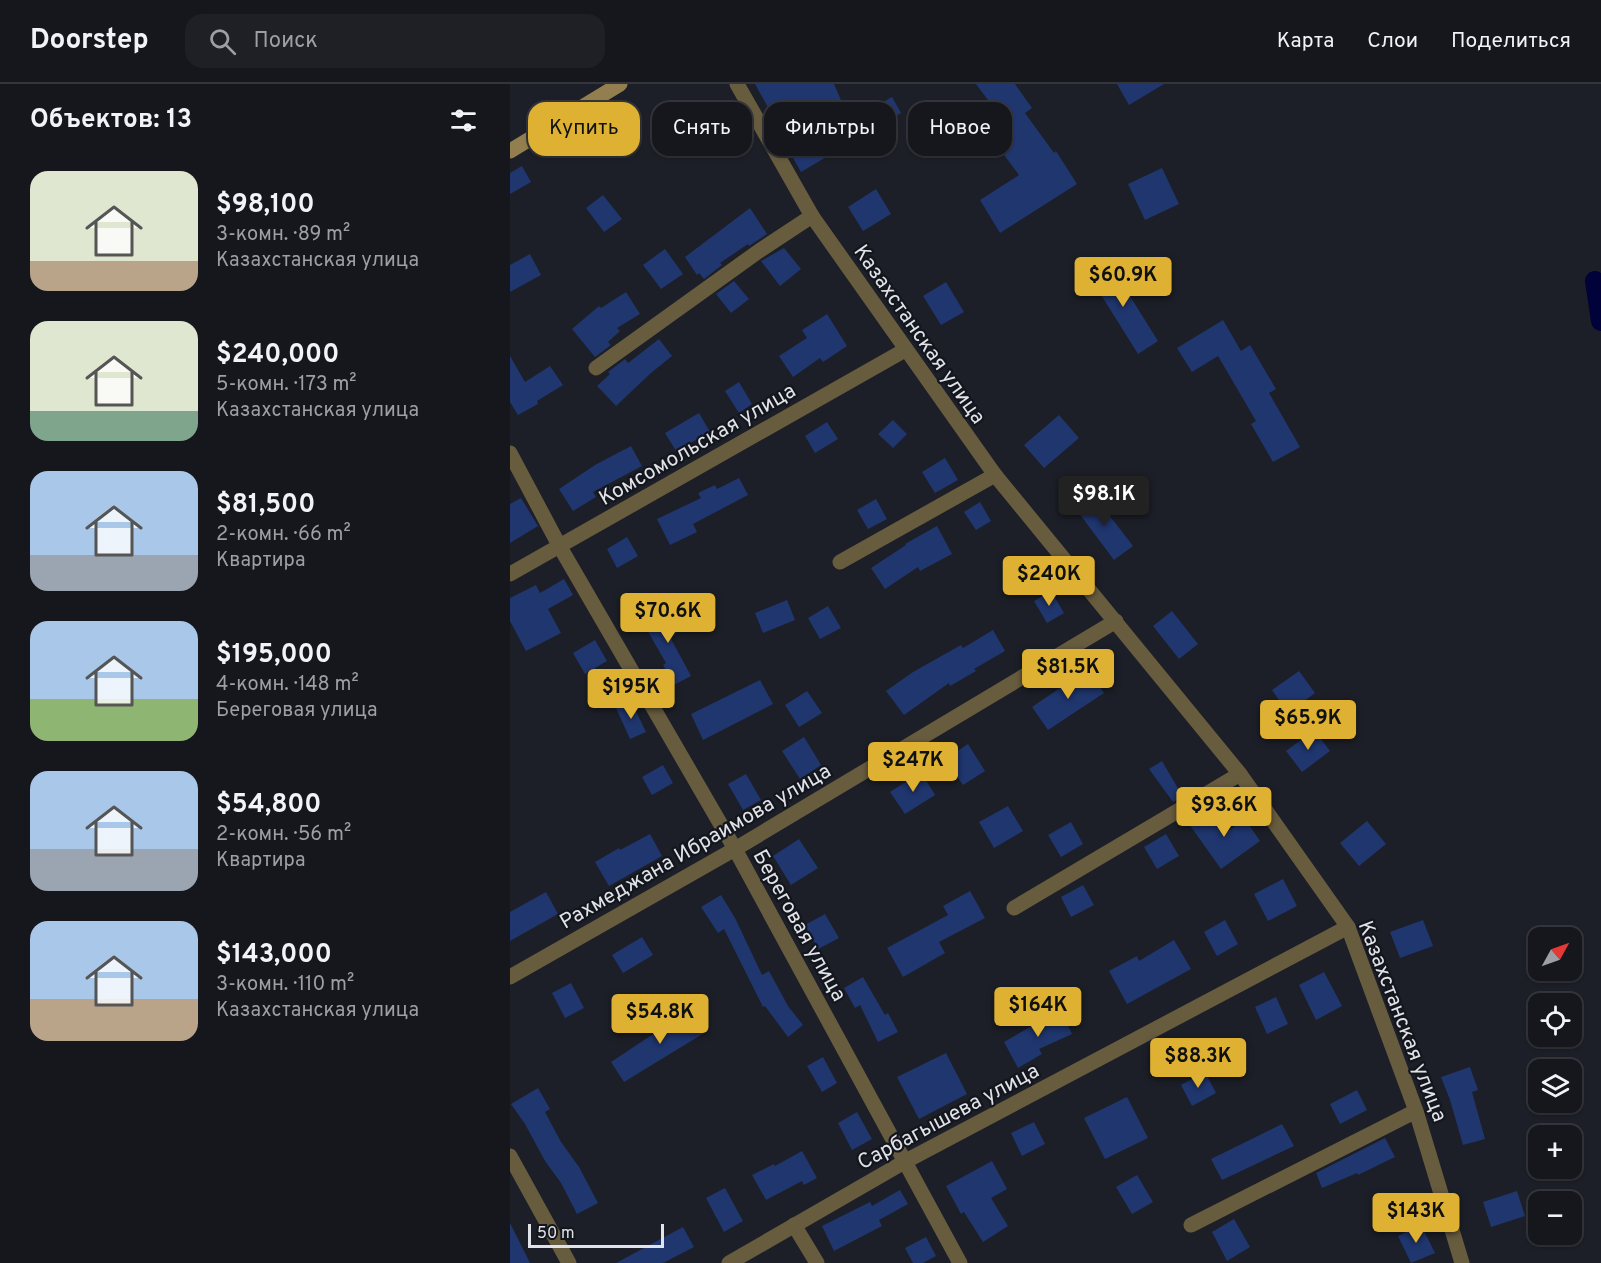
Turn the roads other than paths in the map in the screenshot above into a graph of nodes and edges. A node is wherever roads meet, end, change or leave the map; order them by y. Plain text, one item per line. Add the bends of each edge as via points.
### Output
1 (620, 84) edge
2 (737, 84) edge
3 (510, 151) edge
4 (812, 216) junction
5 (905, 350) junction
6 (596, 368) dead end
7 (510, 453) edge
8 (995, 475) junction
9 (560, 547) junction
10 (840, 562) dead end
11 (510, 574) edge
12 (1116, 621) junction
13 (1240, 774) junction
14 (735, 849) junction
15 (1014, 908) dead end
16 (1348, 927) junction
17 (510, 977) edge
18 (1416, 1111) junction
19 (510, 1156) edge
20 (906, 1161) junction
21 (794, 1225) junction
22 (1191, 1225) dead end
23 (569, 1263) edge
24 (729, 1263) edge
25 (817, 1263) edge
26 (960, 1263) edge
27 (1462, 1263) edge

1 - 3 main road
2 - 4 street, Казахстанская улица
4 - 5 street, Казахстанская улица
4 - 6 street
5 - 8 street, Казахстанская улица
5 - 9 street, Комсомольская улица
7 - 9 street, Береговая улица
8 - 10 street
8 - 12 street, Казахстанская улица
9 - 11 street, Комсомольская улица
9 - 14 street, Береговая улица
12 - 13 street, Казахстанская улица
12 - 14 street, Рахмеджана Ибраимова улица
13 - 15 street
13 - 16 street, Казахстанская улица
14 - 17 street, Рахмеджана Ибраимова улица
14 - 20 street, Береговая улица
16 - 18 street, Казахстанская улица
16 - 20 street, Сарбагышева улица
18 - 22 street
18 - 27 street, Казахстанская улица
19 - 23 street
20 - 21 street, Сарбагышева улица
20 - 26 street, Береговая улица
21 - 24 street, Сарбагышева улица
21 - 25 street

